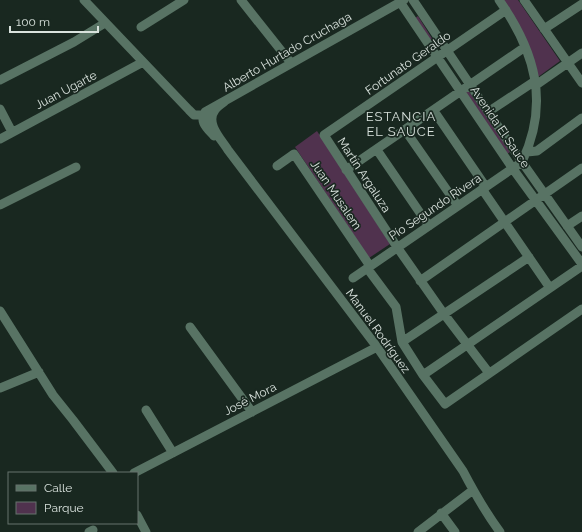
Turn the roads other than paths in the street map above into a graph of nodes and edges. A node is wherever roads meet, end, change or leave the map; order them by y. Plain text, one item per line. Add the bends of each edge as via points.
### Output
1 (84, 0) edge
2 (184, 0) edge
3 (242, 0) edge
4 (499, 0) edge
5 (524, 0) edge
6 (417, 1) edge
7 (403, 4) edge
8 (582, 4) edge
9 (506, 10) junction
10 (104, 23) junction
11 (141, 27) dead end
12 (544, 29) junction
13 (526, 47) junction
14 (447, 50) junction
15 (582, 53) edge
16 (437, 57) junction
17 (143, 62) junction
18 (568, 62) junction
19 (291, 63) junction
20 (0, 80) edge
21 (536, 83) junction
22 (582, 83) edge
23 (470, 85) junction
24 (461, 92) junction
25 (224, 102) junction
26 (0, 109) edge
27 (434, 111) junction
28 (488, 112) junction
29 (203, 115) junction
30 (582, 118) edge
31 (406, 130) junction
32 (12, 132) junction
33 (324, 135) joint
34 (0, 139) edge
35 (228, 150) junction
36 (377, 150) junction
37 (527, 152) junction
38 (522, 162) junction
39 (277, 166) dead end
40 (76, 167) dead end
41 (582, 168) edge
42 (513, 169) junction
43 (346, 170) junction
44 (484, 188) junction
45 (545, 194) junction
46 (536, 201) junction
47 (0, 206) edge
48 (458, 206) junction
49 (582, 216) edge
50 (505, 222) junction
51 (429, 226) junction
52 (567, 226) junction
53 (396, 247) junction
54 (582, 247) edge
55 (529, 257) junction
56 (582, 265) edge
57 (369, 267) junction
58 (353, 278) dead end
59 (420, 281) junction
60 (550, 288) junction
61 (582, 309) edge
62 (0, 311) edge
63 (444, 314) junction
64 (190, 327) dead end
65 (402, 342) junction
66 (468, 345) junction
67 (376, 347) junction
68 (39, 372) junction
69 (489, 373) junction
70 (423, 375) junction
71 (0, 388) edge
72 (146, 410) dead end
73 (252, 412) junction
74 (173, 453) junction
75 (112, 472) edge
76 (136, 472) edge
77 (473, 490) junction
78 (441, 513) junction
79 (138, 517) edge
80 (146, 532) edge
81 (418, 532) edge
82 (455, 532) edge
83 (500, 532) edge

1 - 10 street
2 - 11 street
3 - 19 street
4 - 9 street, Pío Segundo Rivera
5 - 12 street
6 - 7 street, Alberto Hurtado Cruchaga
6 - 14 street, Avenida El Sauce
7 - 16 street, Avenida El Sauce
7 - 19 street, Alberto Hurtado Cruchaga
8 - 12 street
9 - 13 street, Pío Segundo Rivera
9 - 14 street, Fortunato Geraldo
10 - 17 street
10 - 20 street via 74,42
12 - 18 street
13 - 21 street, Pío Segundo Rivera
13 - 23 street
14 - 16 street, Fortunato Geraldo
14 - 23 street, Avenida El Sauce
15 - 18 street
16 - 24 street, Avenida El Sauce
16 - 33 street, Fortunato Geraldo
17 - 29 street via 194,115
17 - 32 street, Juan Ugarte
18 - 21 street
18 - 22 street
19 - 25 street, Alberto Hurtado Cruchaga
21 - 28 street
21 - 37 street, Pío Segundo Rivera via 537,106
23 - 24 street
23 - 28 street, Avenida El Sauce
24 - 27 street
24 - 42 street, Avenida El Sauce
25 - 29 street
25 - 35 street, Manuel Rodríguez via 214,111 212,123
26 - 32 street
27 - 31 street
27 - 44 street
28 - 38 street, Avenida El Sauce
29 - 35 street, Manuel Rodríguez via 205,126
30 - 37 street via 537,151
31 - 36 street
31 - 48 street
32 - 34 street, Juan Ugarte
33 - 43 street, Martín Argaluza
35 - 67 street, Manuel Rodríguez
36 - 43 street
36 - 51 street
37 - 38 street, Pío Segundo Rivera
38 - 42 street, Pío Segundo Rivera
38 - 45 street, Avenida El Sauce
39 - 57 street, Juan Musalem via 294,154
40 - 47 street
41 - 45 street
42 - 44 street, Pío Segundo Rivera
42 - 46 street, Avenida El Sauce
43 - 53 street, Martín Argaluza
44 - 48 street, Pío Segundo Rivera
44 - 50 street
45 - 46 street
45 - 52 street, Avenida El Sauce
46 - 50 street
46 - 56 street, Avenida El Sauce
48 - 51 street, Pío Segundo Rivera
49 - 52 street
50 - 55 street
50 - 59 street
51 - 53 street, Pío Segundo Rivera
52 - 54 street, Avenida El Sauce
53 - 57 street, Pío Segundo Rivera
53 - 59 street, Martín Argaluza
55 - 60 street
55 - 63 street
56 - 60 street
57 - 58 street, Pío Segundo Rivera
57 - 65 street via 396,307
59 - 63 street, Martín Argaluza
60 - 66 street
61 - 69 street
62 - 68 street
63 - 65 street
63 - 66 street, Martín Argaluza
64 - 73 street
65 - 70 street
66 - 69 street, Martín Argaluza
66 - 70 street
67 - 73 street, José Mora
67 - 77 street, Manuel Rodríguez via 463,471
68 - 71 street
68 - 75 street via 56,400
69 - 70 street via 444,404
72 - 74 street
73 - 74 street, José Mora
74 - 76 street, José Mora
77 - 78 street
77 - 83 street, Manuel Rodríguez
78 - 81 street
78 - 82 street
79 - 80 street

